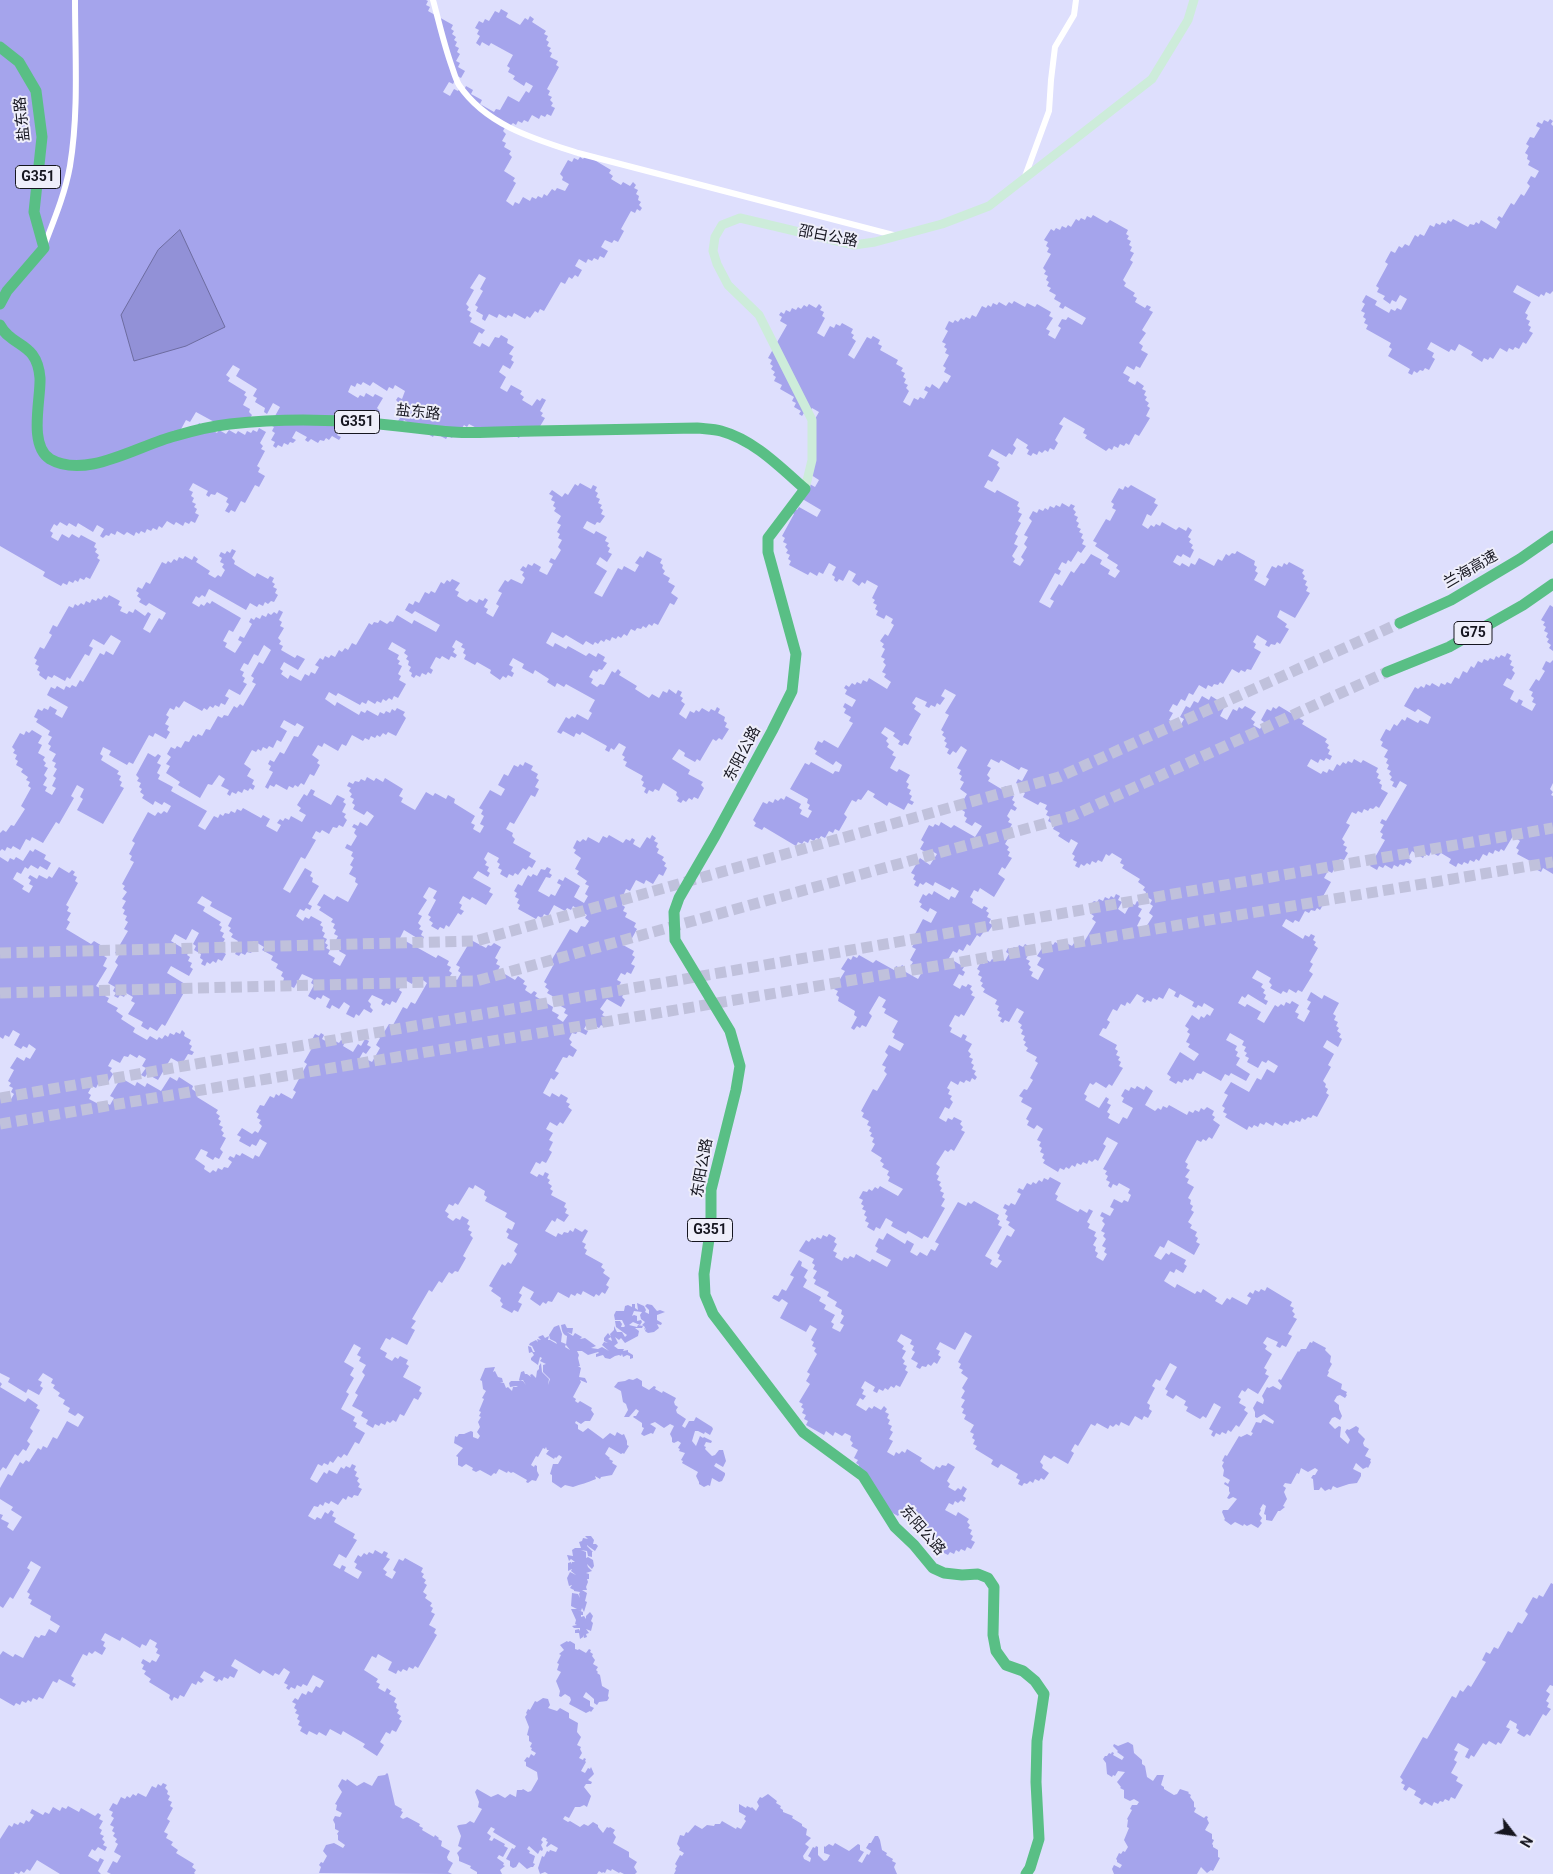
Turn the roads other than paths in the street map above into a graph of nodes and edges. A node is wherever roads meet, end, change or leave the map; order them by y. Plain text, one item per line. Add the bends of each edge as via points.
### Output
1 (75, 0) edge
2 (432, 0) edge
3 (1076, 0) edge
4 (1194, 0) edge
5 (0, 47) edge
6 (1024, 179) junction
7 (898, 236) junction
8 (44, 248) junction
9 (0, 304) edge
10 (0, 325) edge
11 (805, 489) junction
12 (1553, 536) edge
13 (1553, 584) edge
14 (1400, 623) tunnel mouth
15 (1387, 672) tunnel mouth
16 (1026, 1874) edge

1 - 8 street via 75,104 70,165
2 - 7 street via 458,84 479,107 502,124 535,140 578,153
3 - 6 street via 1074,15 1056,47 1049,112
4 - 6 street, 邵白公路 via 1188,20 1152,79
5 - 8 highway, 盐东路 / G351 via 19,62 36,91 42,137 34,212
6 - 7 street, 邵白公路 via 989,206
7 - 11 street, 邵白公路 via 854,245 740,218 722,225 715,237 717,264 728,285 759,315 812,420 812,460
8 - 9 highway via 7,291
10 - 11 highway, 盐东路 / G351 via 36,360 40,377 37,435 49,458 65,464 91,464 173,436 230,424 296,420 455,432 697,428 720,430 740,438 771,458
11 - 16 highway, 东阳公路 / G351 via 768,538 768,552 796,654 792,691 674,912 675,940 730,1031 740,1066 711,1190 705,1296 714,1314 803,1432 863,1476 895,1527 933,1568 944,1573 978,1574 988,1578 994,1587 996,1652 1006,1665 1024,1671 1044,1694 1037,1741 1039,1839
12 - 14 highway, 兰海高速 / G75 via 1452,600
13 - 15 highway, G75 via 1449,647

